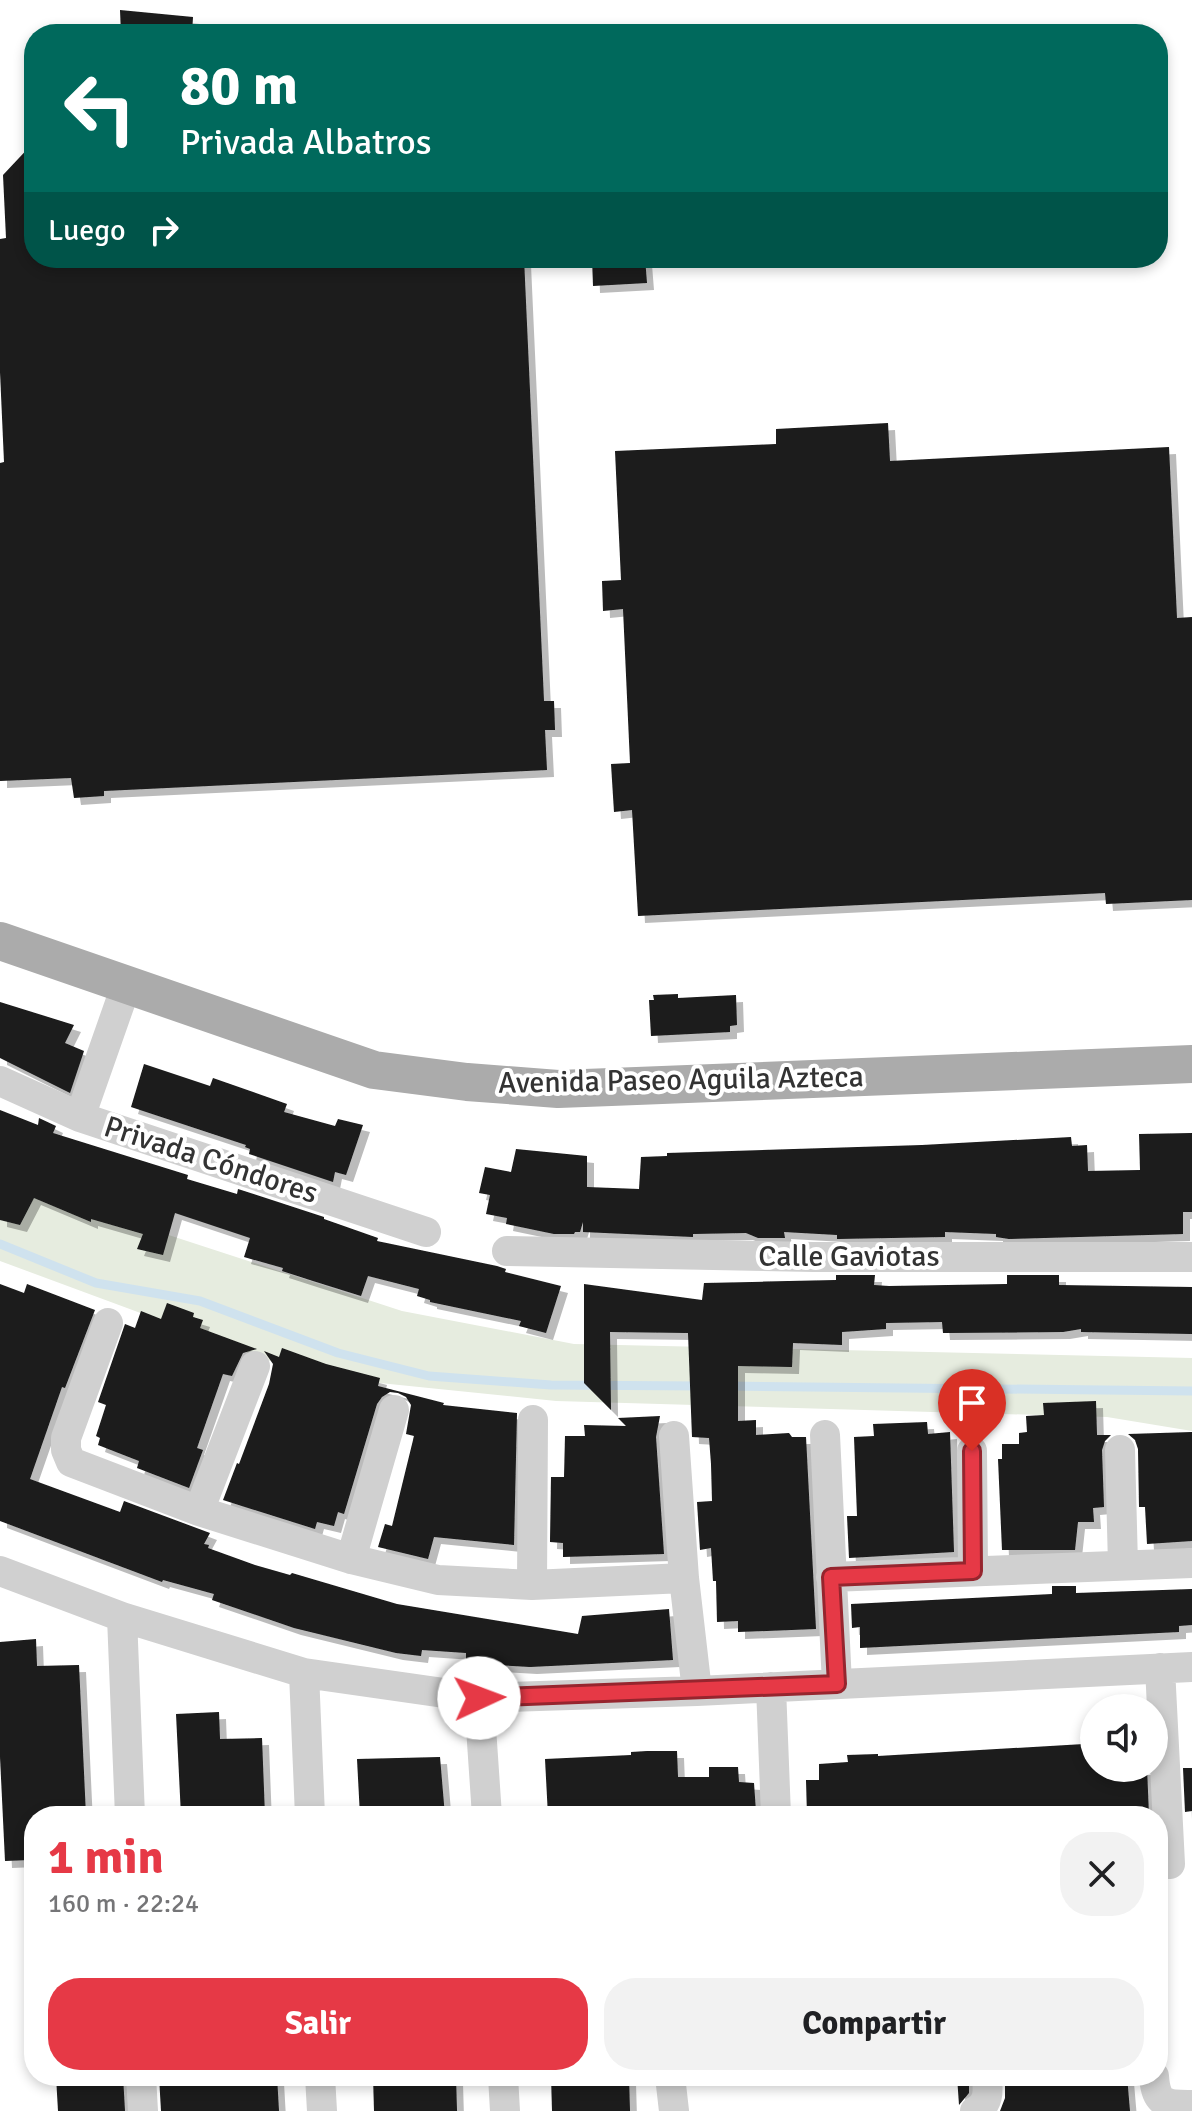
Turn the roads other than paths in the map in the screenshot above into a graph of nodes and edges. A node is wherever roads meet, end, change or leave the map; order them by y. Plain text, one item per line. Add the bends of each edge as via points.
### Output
1 (0, 941) edge
2 (126, 986) junction
3 (1192, 1064) edge
4 (0, 1081) edge
5 (80, 1117) junction
6 (426, 1232) dead end
7 (507, 1251) dead end
8 (1192, 1257) edge
9 (108, 1323) dead end
10 (255, 1366) dead end
11 (394, 1410) dead end
12 (533, 1420) dead end
13 (825, 1435) dead end
14 (674, 1436) dead end
15 (1120, 1450) dead end
16 (972, 1451) dead end
17 (199, 1511) junction
18 (351, 1559) junction
19 (1192, 1563) edge
20 (1123, 1565) junction
21 (0, 1571) edge
22 (973, 1571) junction
23 (831, 1577) junction
24 (684, 1578) junction
25 (532, 1585) junction
26 (122, 1617) junction
27 (1192, 1667) edge
28 (1160, 1668) junction
29 (304, 1673) junction
30 (837, 1684) junction
31 (771, 1687) junction
32 (697, 1691) junction
33 (479, 1698) junction
34 (130, 1806) edge
35 (310, 1806) edge
36 (486, 1806) edge
37 (776, 1806) edge
38 (1173, 1866) edge
39 (142, 2086) edge
40 (321, 2086) edge
41 (504, 2086) edge
42 (671, 2086) edge
43 (988, 2086) edge
44 (1155, 2086) edge
45 (1192, 2105) edge
46 (143, 2111) edge
47 (322, 2111) edge
48 (505, 2111) edge
49 (674, 2111) edge
50 (975, 2111) edge

1 - 2 main road, Avenida Paseo Aguila Azteca
2 - 3 main road, Avenida Paseo Aguila Azteca via 374,1070 558,1089
2 - 5 street
4 - 5 street, Privada Cóndores
5 - 6 street, Privada Cóndores
7 - 8 street, Calle Gaviotas
9 - 17 street via 66,1438 71,1462
10 - 17 street
11 - 18 street
12 - 25 street
13 - 23 street
14 - 24 street
15 - 20 street
16 - 22 street
17 - 18 street
18 - 25 street via 438,1580
19 - 20 street
20 - 22 street
21 - 26 street
22 - 23 street
23 - 30 street
24 - 25 street
24 - 32 street
26 - 29 street
26 - 34 street
27 - 28 street
28 - 30 street
28 - 38 street
29 - 33 street
29 - 35 street
30 - 31 street
31 - 32 street
31 - 37 street
32 - 33 street
33 - 36 street
39 - 46 street
40 - 47 street
41 - 48 street
42 - 49 street
43 - 50 street via 989,2094
44 - 45 street via 1160,2100

